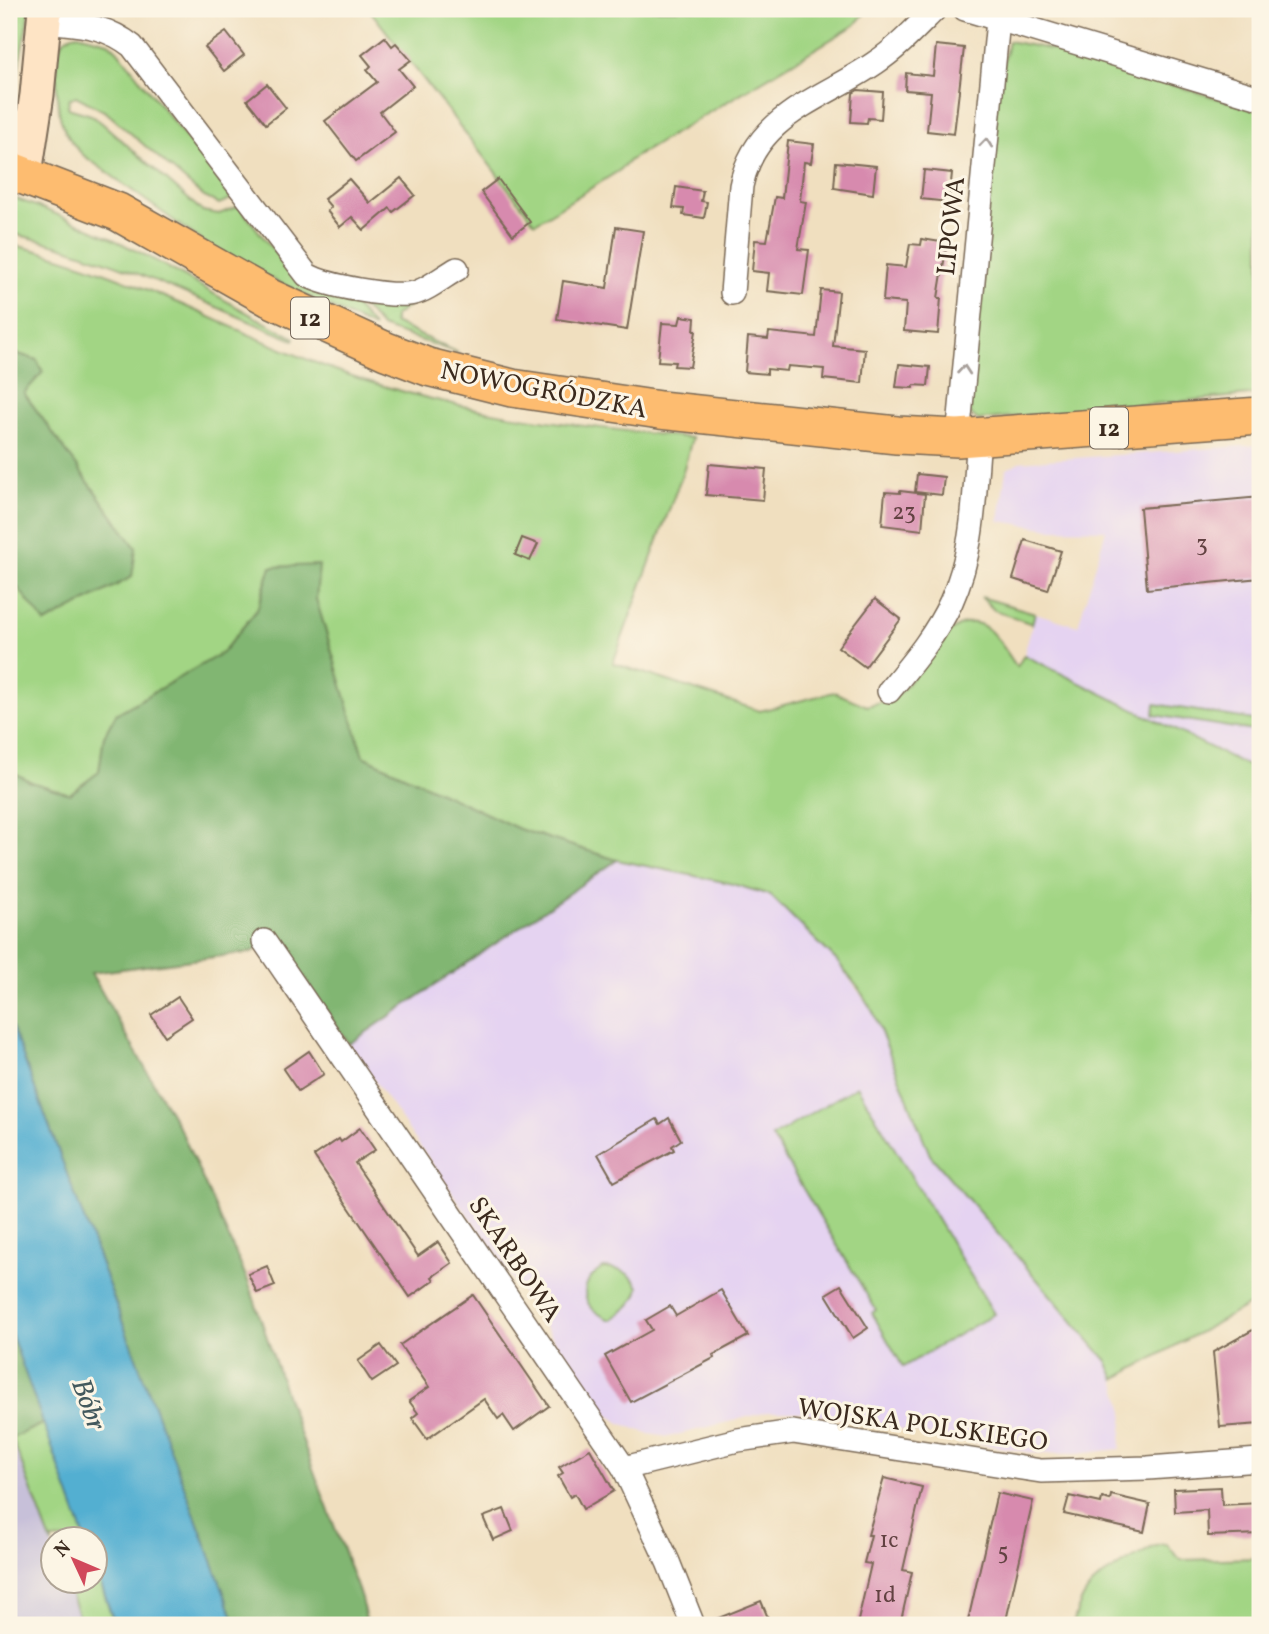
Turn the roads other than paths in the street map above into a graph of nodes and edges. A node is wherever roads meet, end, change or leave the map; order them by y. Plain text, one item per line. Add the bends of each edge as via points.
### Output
1 (935, 9) edge
2 (965, 9) edge
3 (45, 15) edge
4 (998, 20) junction
5 (1260, 98) edge
6 (17, 172) edge
7 (457, 269) dead end
8 (732, 293) dead end
9 (1260, 415) edge
10 (968, 438) junction
11 (889, 691) dead end
12 (264, 942) dead end
13 (1260, 1460) edge
14 (624, 1468) junction
15 (693, 1625) edge

1 - 8 street via 875,64 784,118 757,145 741,186
2 - 4 street
3 - 6 main road, NOWOGRÓDZKA via 37,95
3 - 7 street, NOWOGRÓDZKA via 100,28 132,46 307,275 341,287 416,293
4 - 5 street
10 -> 4 street, LIPOWA
6 - 10 main road, NOWOGRÓDZKA / 12 via 118,212 307,316 396,355 469,379 660,411
9 - 10 main road, NOWOGRÓDZKA / 12
10 - 11 street, LIPOWA via 973,517 956,589 938,626
12 - 14 street, SKARBOWA
13 - 14 street, WOJSKA POLSKIEGO via 1041,1471 793,1432 738,1440
14 - 15 street, SKARBOWA

